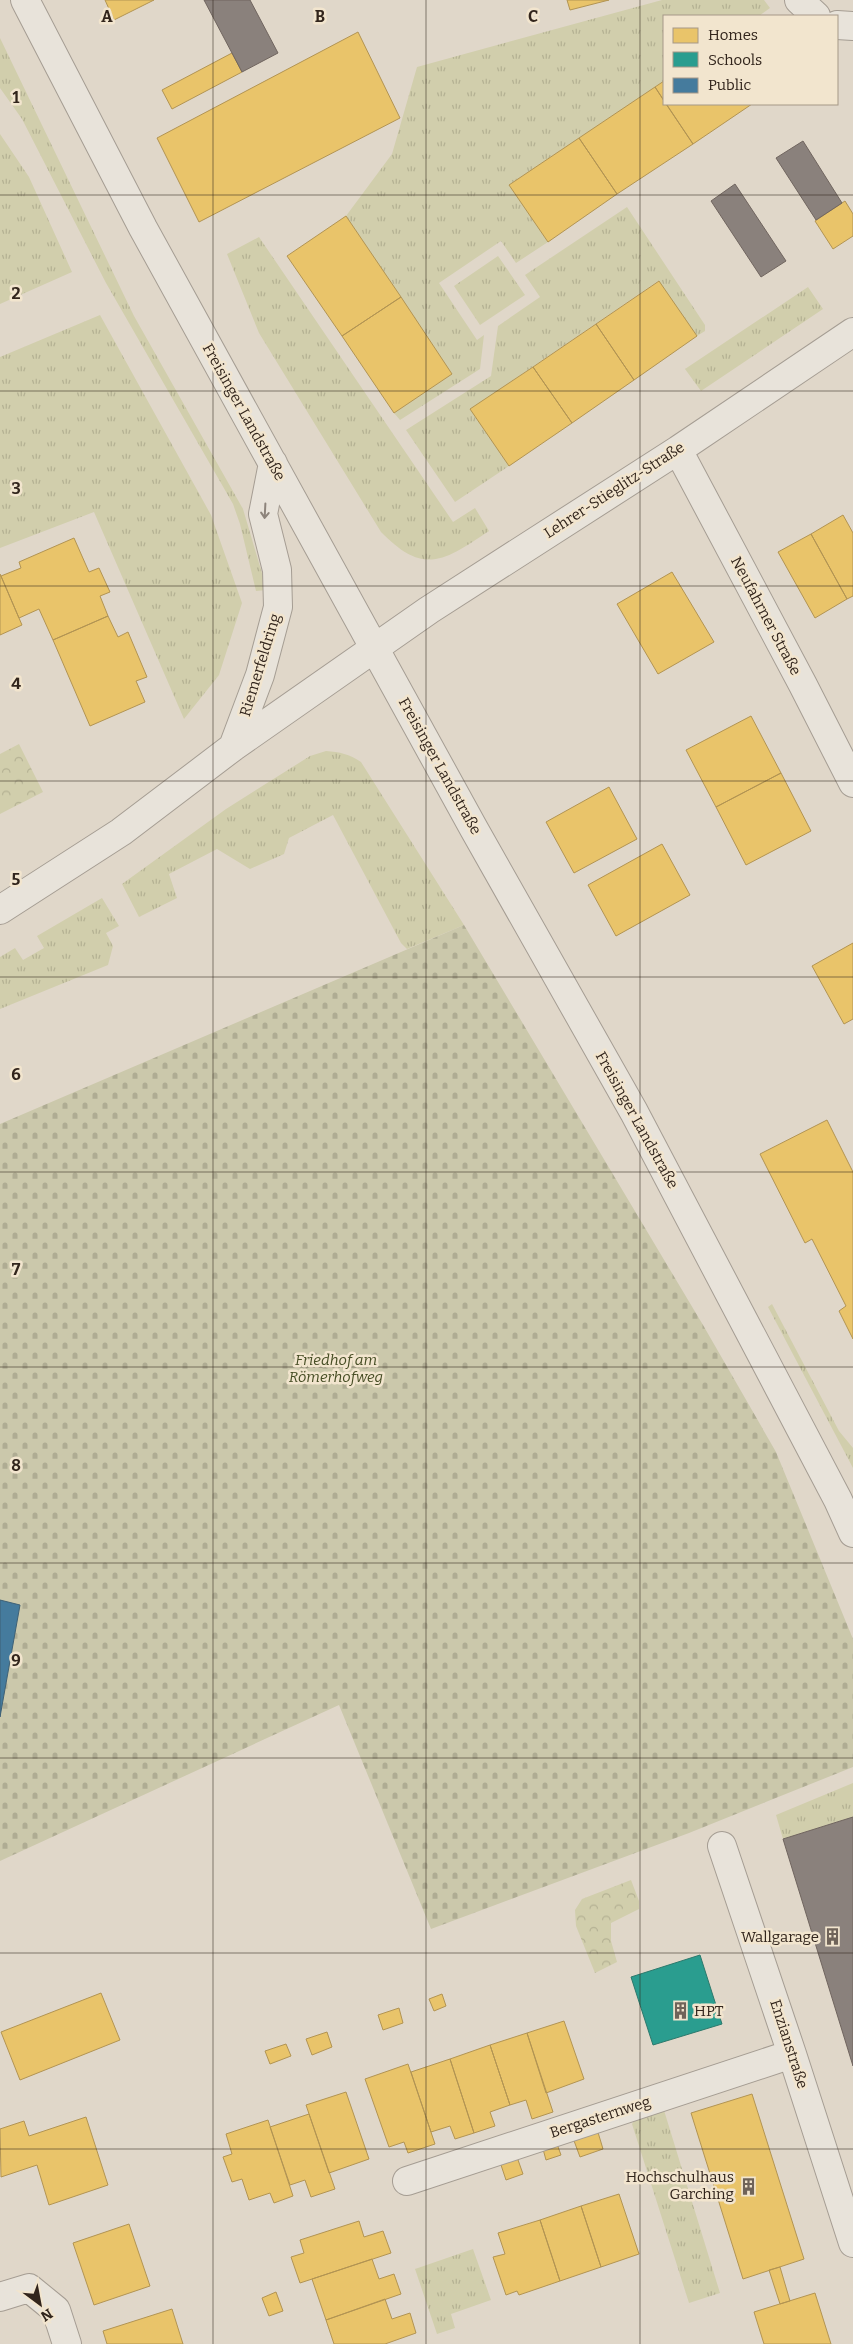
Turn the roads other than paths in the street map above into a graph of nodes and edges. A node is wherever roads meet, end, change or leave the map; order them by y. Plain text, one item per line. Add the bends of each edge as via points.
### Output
1 (25, 0) edge
2 (799, 0) edge
3 (815, 15) edge
4 (838, 25) edge
5 (853, 26) edge
6 (853, 332) edge
7 (678, 450) junction
8 (273, 463) junction
9 (376, 648) junction
10 (233, 747) junction
11 (853, 783) edge
12 (0, 910) edge
13 (853, 1533) edge
14 (722, 1846) dead end
15 (792, 2054) junction
16 (407, 2181) dead end
17 (853, 2242) edge
18 (0, 2298) edge
19 (67, 2344) edge

1 - 8 street, Freisinger Landstraße via 143,228
2 - 3 street
4 - 5 street
6 - 7 street, Lehrer-Stieglitz-Straße
7 - 9 street, Lehrer-Stieglitz-Straße via 429,610
7 - 11 street, Neufahrner Straße
8 - 9 street, Freisinger Landstraße
8 -> 10 street, Riemerfeldring via 263,514 276,570 278,607 260,675
9 - 10 street, Riemerfeldring
9 - 13 street, Freisinger Landstraße via 634,1112
10 - 12 street, Riemerfeldring via 121,832
14 - 15 street, Enzianstraße
15 - 16 street, Bergasternweg
15 - 17 street, Enzianstraße
18 - 19 street via 29,2288 56,2310

